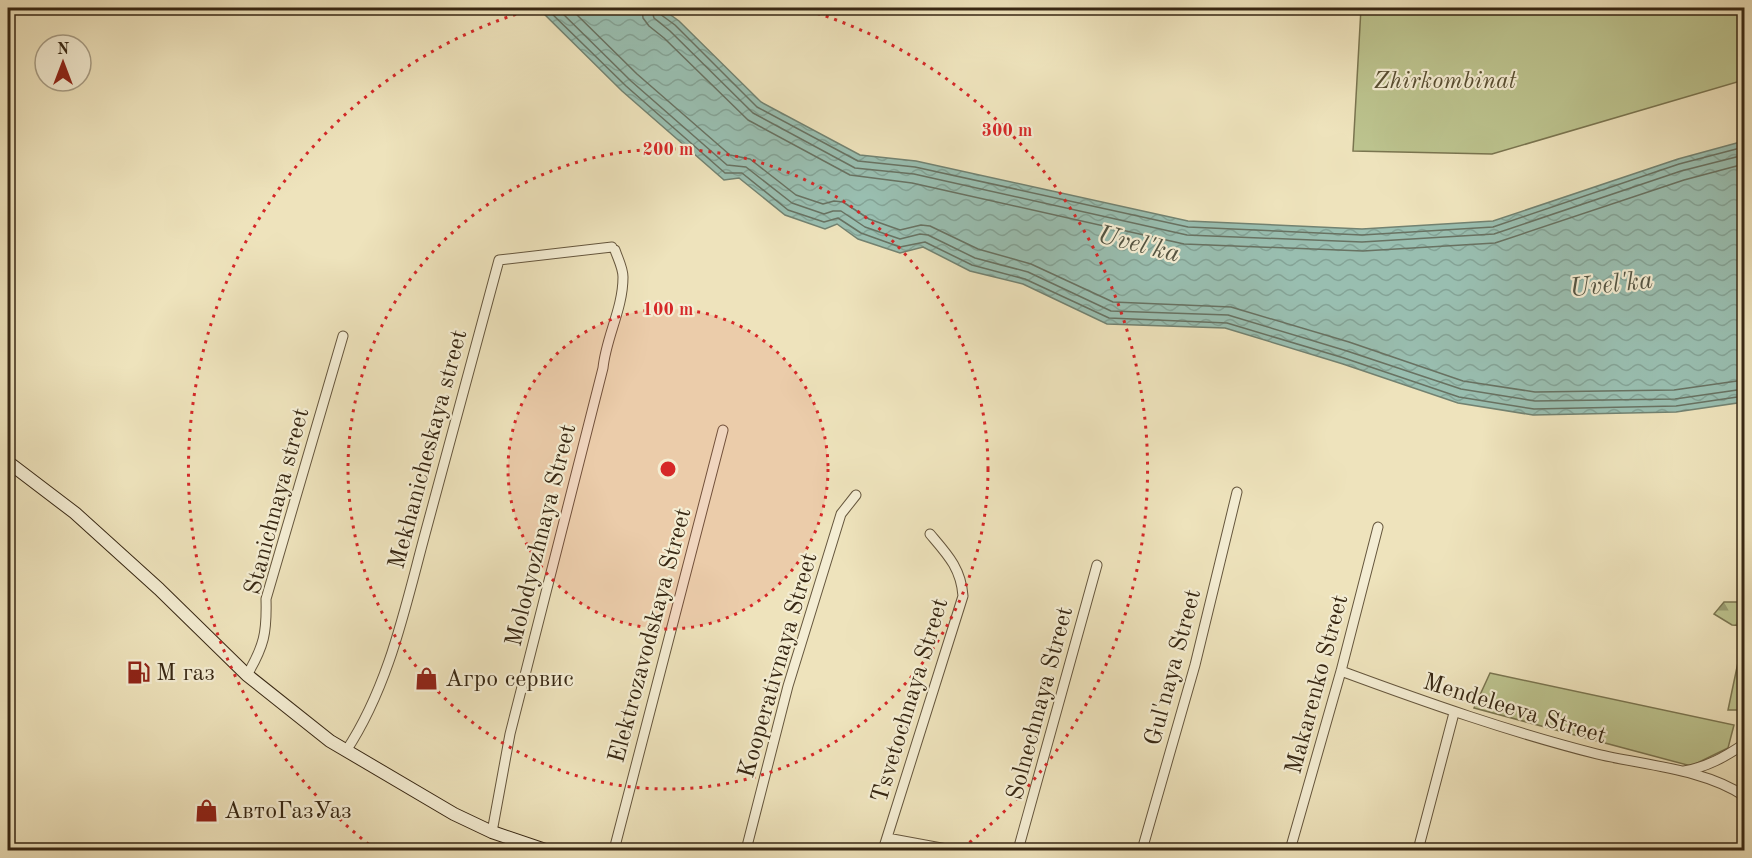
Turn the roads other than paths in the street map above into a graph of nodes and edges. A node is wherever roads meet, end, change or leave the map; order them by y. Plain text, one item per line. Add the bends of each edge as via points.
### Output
1 (614, 249) joint
2 (343, 336) dead end
3 (723, 430) dead end
4 (8, 462) edge
5 (1237, 492) dead end
6 (856, 495) dead end
7 (1378, 528) dead end
8 (930, 534) dead end
9 (1097, 565) dead end
10 (1341, 671) junction
11 (247, 675) junction
12 (1454, 713) junction
13 (1744, 744) edge
14 (346, 751) junction
15 (1681, 772) junction
16 (1744, 796) edge
17 (492, 832) junction
18 (886, 838) junction
19 (545, 850) edge
20 (614, 850) edge
21 (746, 850) edge
22 (883, 850) edge
23 (952, 850) edge
24 (1018, 850) edge
25 (1142, 850) edge
26 (1290, 850) edge
27 (1418, 850) edge

1 - 14 street, Mekhanicheskaya street via 499,261 395,643 362,728
1 - 17 street, Molodyozhnaya Street via 623,275 621,301 605,350 510,734
2 - 11 street, Stanichnaya street via 266,599 266,631 260,653
3 - 20 street, Elektrozavodskaya Street
4 - 11 main road via 84,520
5 - 25 street, Gul'naya Street via 1195,665
6 - 21 street, Kooperativnaya Street via 841,514 788,687
7 - 10 street, Makarenko Street
8 - 18 street, Tsvetochnaya Street via 951,558 962,580 963,596
9 - 24 street, Solnechnaya Street
10 - 12 street, Mendeleeva Street
10 - 26 street, Makarenko Street
11 - 14 main road
12 - 15 street, Mendeleeva Street
12 - 27 street
13 - 15 street, Mendeleeva Street via 1701,768
14 - 17 main road via 429,801
15 - 16 street, Mendeleeva Street via 1724,785
17 - 19 main road
18 - 22 street, Tsvetochnaya Street
18 - 23 street

